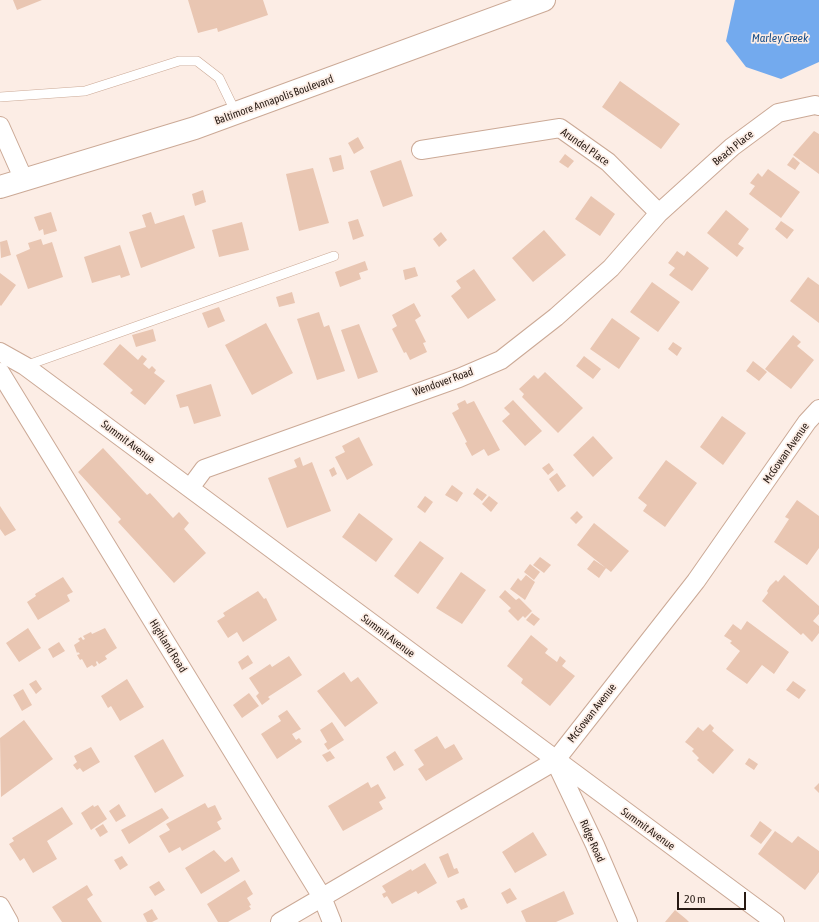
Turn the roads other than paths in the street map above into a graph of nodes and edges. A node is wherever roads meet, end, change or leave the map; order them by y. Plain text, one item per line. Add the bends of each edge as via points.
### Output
1 (544, 0) edge
2 (0, 97) edge
3 (819, 106) edge
4 (236, 114) junction
5 (0, 126) edge
6 (421, 150) dead end
7 (24, 180) junction
8 (0, 187) edge
9 (658, 213) junction
10 (334, 256) dead end
11 (0, 352) edge
12 (25, 366) junction
13 (0, 372) edge
14 (819, 409) edge
15 (190, 488) junction
16 (555, 760) junction
17 (322, 898) junction
18 (0, 906) edge
19 (9, 922) edge
20 (280, 922) edge
21 (332, 922) edge
22 (628, 922) edge
23 (775, 922) edge

1 - 4 main road, Baltimore Annapolis Boulevard
2 - 4 lane via 85,91 179,61 197,61 220,78
3 - 9 street, Beach Place via 778,113 732,147
4 - 7 main road, Baltimore Annapolis Boulevard
5 - 7 street
6 - 9 street, Arundel Place via 560,128 608,162
7 - 8 main road, Baltimore Annapolis Boulevard
9 - 15 street, Wendover Road via 611,268 556,317 501,360 458,378 204,469
10 - 12 lane
11 - 12 street, Summit Avenue
12 - 15 street, Summit Avenue
13 - 17 street, Highland Road
14 - 16 street, McGowan Avenue via 807,422 696,581
15 - 16 street, Summit Avenue
16 - 17 street, McGowan Avenue
16 - 22 street, Ridge Road
16 - 23 street, Summit Avenue
17 - 20 street, McGowan Avenue
17 - 21 street, Highland Road
18 - 19 street

